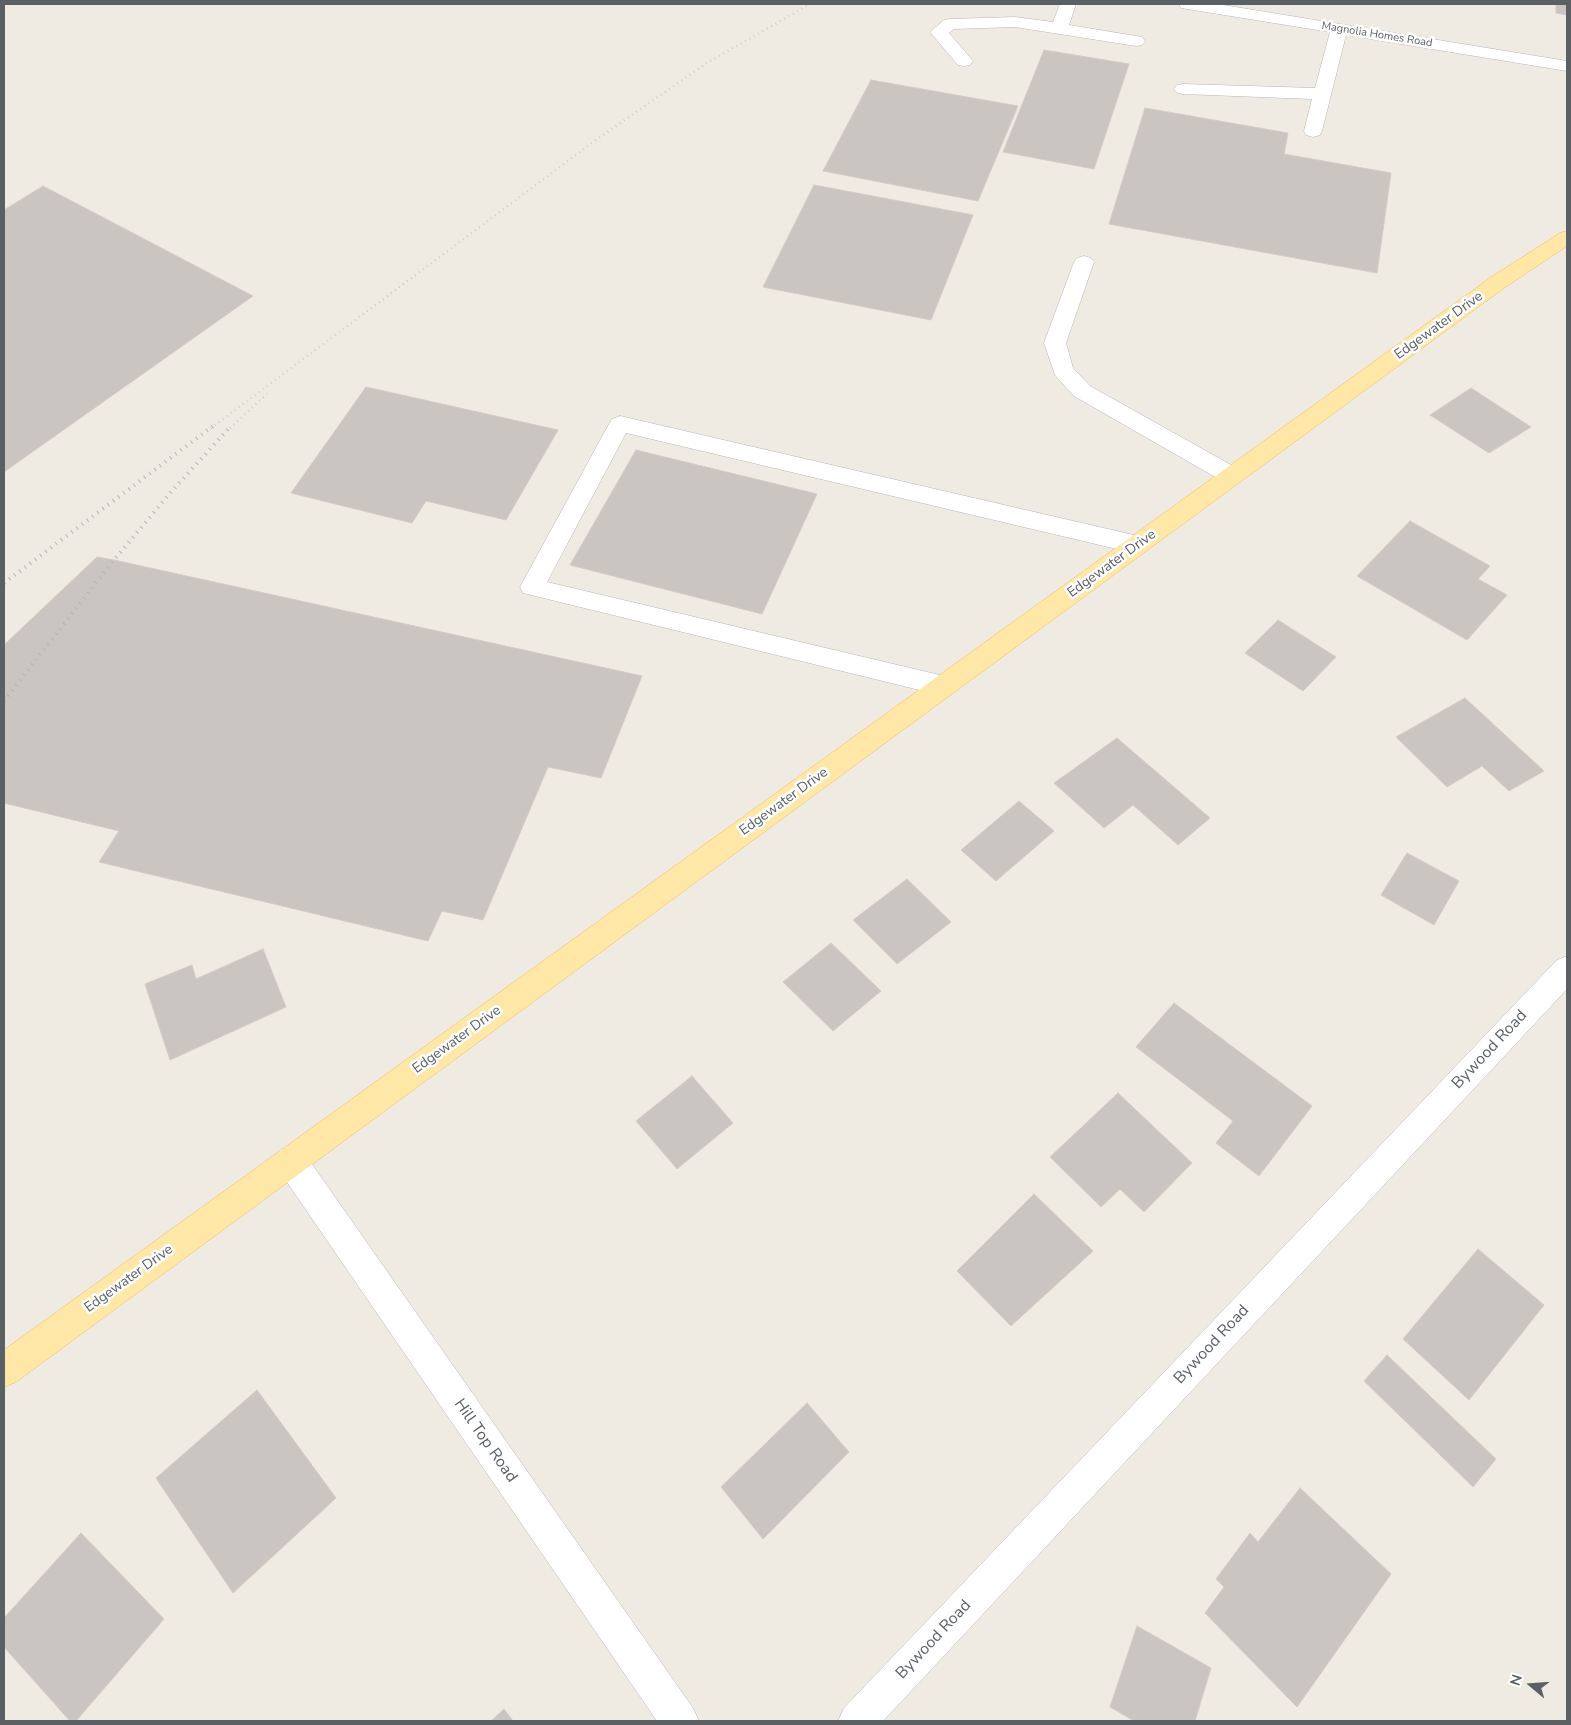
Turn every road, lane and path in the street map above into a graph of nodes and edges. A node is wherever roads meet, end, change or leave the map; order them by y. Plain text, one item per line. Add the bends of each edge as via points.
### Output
1 (1068, 4) edge
2 (1187, 4) edge
3 (1060, 28) junction
4 (1339, 29) junction
5 (1136, 41) dead end
6 (964, 61) dead end
7 (1567, 66) edge
8 (1183, 89) dead end
9 (1322, 94) junction
10 (1314, 131) dead end
11 (1567, 237) edge
12 (1084, 262) dead end
13 (1232, 476) junction
14 (1138, 545) junction
15 (944, 686) junction
16 (1567, 969) edge
17 (291, 1161) junction
18 (4, 1370) edge
19 (680, 1721) edge
20 (857, 1721) edge

1 - 3 street
2 - 4 street, Magnolia Homes Road
3 - 5 street
3 - 6 street via 1015,22 950,24 939,32
4 - 7 street, Magnolia Homes Road
4 - 9 street
8 - 9 street
9 - 10 street
11 - 13 main road, Edgewater Drive via 1497,283
12 - 13 street via 1055,343 1063,370 1082,390
13 - 14 main road, Edgewater Drive
14 - 15 main road, Edgewater Drive
14 - 15 street via 620,424 532,587
15 - 17 main road, Edgewater Drive
16 - 20 street, Bywood Road
17 - 18 main road, Edgewater Drive
17 - 19 street, Hill Top Road

